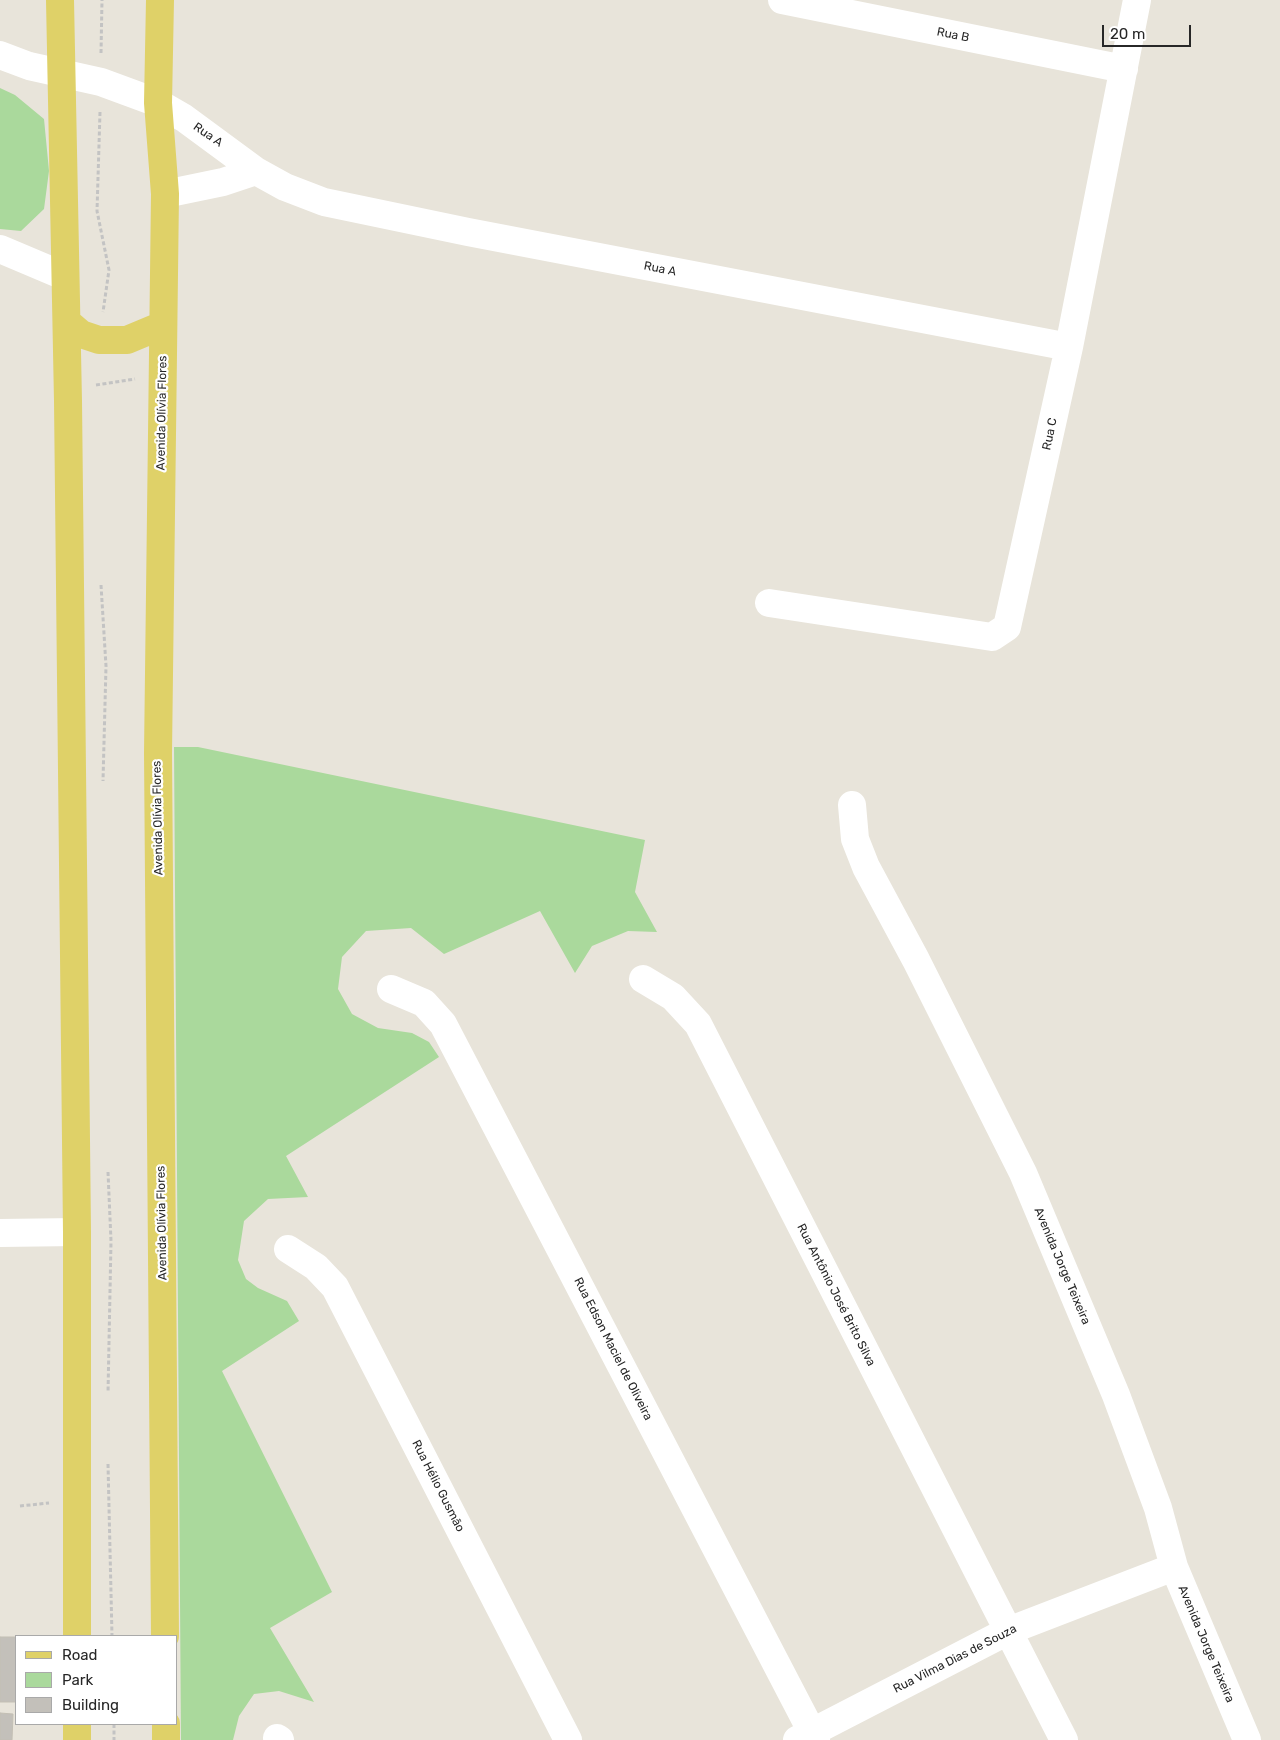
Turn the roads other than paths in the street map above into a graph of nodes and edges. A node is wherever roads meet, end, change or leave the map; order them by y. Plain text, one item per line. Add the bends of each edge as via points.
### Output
1 (60, 0) edge
2 (160, 0) edge
3 (782, 0) edge
4 (1137, 0) edge
5 (0, 55) edge
6 (1124, 69) junction
7 (60, 73) junction
8 (158, 103) junction
9 (256, 171) junction
10 (165, 194) junction
11 (0, 249) edge
12 (64, 276) junction
13 (67, 322) junction
14 (163, 325) junction
15 (1070, 347) junction
16 (769, 603) dead end
17 (852, 805) dead end
18 (642, 978) dead end
19 (391, 988) dead end
20 (0, 1232) edge
21 (77, 1232) junction
22 (288, 1250) dead end
23 (1174, 1568) junction
24 (1008, 1631) junction
25 (77, 1635) edge
26 (166, 1635) edge
27 (77, 1725) edge
28 (166, 1725) edge
29 (808, 1737) edge
30 (77, 1740) edge
31 (166, 1740) edge
32 (568, 1740) edge
33 (1064, 1740) edge
34 (1247, 1740) edge

1 - 7 main road
2 - 8 main road, Avenida Olívia Flores
3 - 6 street, Rua B
4 - 6 street, Rua C
5 - 7 street, Rua A
6 - 15 street, Rua C
7 - 8 street, Rua A via 101,82
7 - 12 main road
8 - 9 street, Rua A
8 - 10 main road, Avenida Olívia Flores
9 - 10 street via 223,182
9 - 15 street, Rua A via 324,202
10 - 14 main road, Avenida Olívia Flores
11 - 12 street
12 - 13 main road
13 - 14 main road via 81,334 99,340 127,340
13 - 21 main road
14 - 26 main road, Avenida Olívia Flores via 158,753
15 - 16 street, Rua C via 1007,628 992,637
17 - 23 street, Avenida Jorge Teixeira via 855,838 866,867 1027,1182 1119,1403 1158,1508
18 - 24 street, Rua Antônio José Brito Silva via 672,997 698,1024
19 - 29 street, Rua Edson Maciel de Oliveira via 424,1003 443,1024
20 - 21 street
21 - 25 main road
22 - 32 street, Rua Hélio Gusmão via 316,1267 335,1286
23 - 24 street, Rua Vilma Dias de Souza
23 - 34 street, Avenida Jorge Teixeira
24 - 29 street, Rua Vilma Dias de Souza
24 - 33 street, Rua Antônio José Brito Silva
27 - 30 main road
28 - 31 main road

